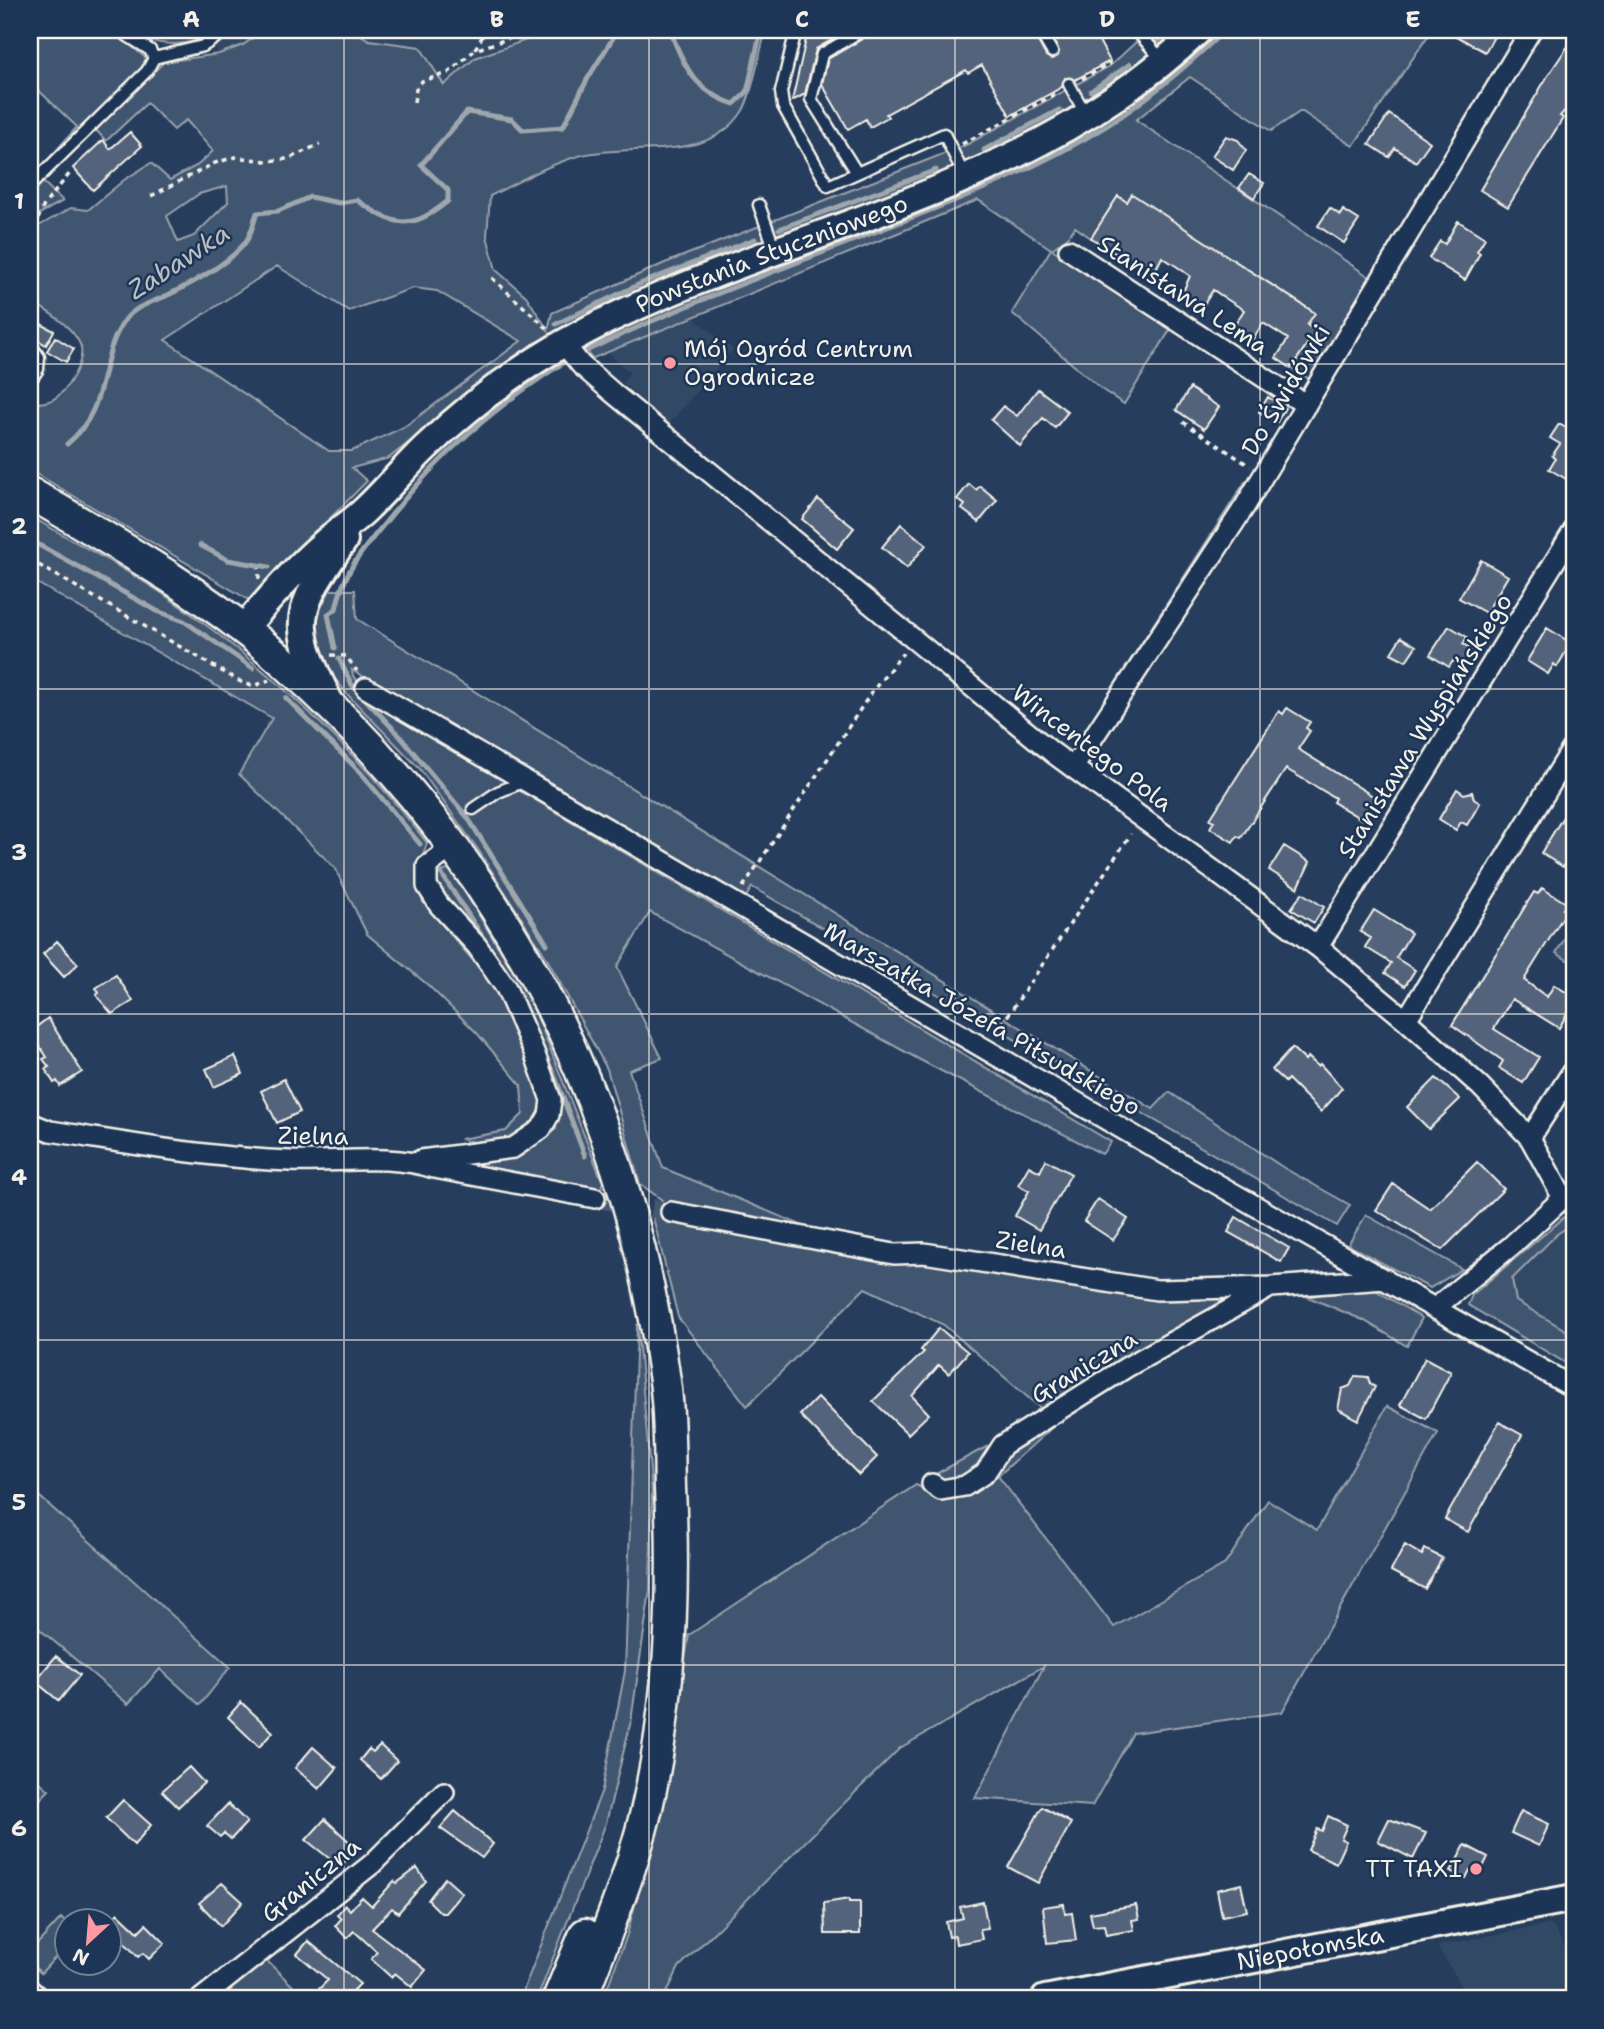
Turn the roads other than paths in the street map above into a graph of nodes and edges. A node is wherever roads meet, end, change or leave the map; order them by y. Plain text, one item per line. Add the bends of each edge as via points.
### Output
1 (118, 30) edge
2 (227, 30) edge
3 (796, 30) edge
4 (863, 30) edge
5 (1039, 30) edge
6 (1136, 30) edge
7 (1199, 30) edge
8 (1531, 30) edge
9 (1052, 52) dead end
10 (154, 58) junction
11 (1163, 62) junction
12 (1069, 85) road end
13 (1086, 116) junction
14 (857, 173) junction
15 (965, 177) junction
16 (30, 186) edge
17 (759, 205) dead end
18 (1069, 250) dead end
19 (776, 251) junction
20 (30, 344) edge
21 (564, 344) junction
22 (30, 381) edge
23 (1306, 405) junction
24 (30, 493) edge
25 (365, 510) junction
26 (1574, 530) edge
27 (243, 629) junction
28 (366, 688) road end
29 (332, 707) junction
30 (1574, 746) edge
31 (1073, 768) junction
32 (526, 780) junction
33 (473, 809) dead end
34 (452, 847) junction
35 (1318, 947) junction
36 (1406, 1020) junction
37 (1574, 1069) edge
38 (30, 1123) edge
39 (1530, 1138) junction
40 (414, 1161) junction
41 (1569, 1195) edge
42 (595, 1198) tunnel mouth
43 (671, 1212) tunnel mouth
44 (1386, 1279) junction
45 (1271, 1287) junction
46 (1435, 1308) junction
47 (1574, 1388) edge
48 (932, 1484) dead end
49 (673, 1549) junction
50 (444, 1792) dead end
51 (1574, 1898) edge
52 (30, 1990) edge
53 (40, 1999) edge
54 (201, 1999) edge
55 (558, 1999) edge
56 (581, 1999) edge
57 (1045, 1999) edge

1 - 10 lane via 150,50
2 - 10 lane via 203,46
3 - 14 lane via 781,92 783,106 828,186
4 - 14 lane via 822,54 811,99
5 - 9 lane
6 - 11 lane
7 - 11 main road, Powstania Styczniowego
8 - 23 street, Do Świdówki
10 - 16 lane via 147,71
11 - 13 main road, Powstania Styczniowego
12 - 13 lane
13 - 15 main road, Powstania Styczniowego
14 - 15 lane via 944,134
15 - 19 main road, Powstania Styczniowego
17 - 19 lane
18 - 23 street, Stanisława Lema
19 - 21 main road, Powstania Styczniowego via 619,314
20 - 22 lane via 39,357
21 - 25 main road, Powstania Styczniowego via 494,389 427,446
21 - 31 street, Wincentego Pola via 613,393
23 - 31 street, Do Świdówki via 1140,671
24 - 27 main road via 131,552
25 - 27 main road, Powstania Styczniowego via 321,546
25 - 29 main road, Powstania Styczniowego via 313,586 303,618 302,638
26 - 35 street, Stanisława Wyspiańskiego
27 - 29 main road
28 - 32 street, Marszałka Józefa Piłsudskiego
29 - 34 main road via 414,795
30 - 36 street
31 - 35 street, Wincentego Pola
32 - 33 lane
32 - 44 street, Marszałka Józefa Piłsudskiego
34 - 40 street via 427,866 427,886 506,988 551,1100 541,1129 513,1148
34 - 49 main road via 526,958 568,1039 604,1126 633,1217 665,1384
35 - 36 street, Wincentego Pola
36 - 39 street, Wincentego Pola
37 - 39 street
38 - 40 street, Zielna via 50,1131 208,1154 289,1161
39 - 41 street, Wincentego Pola
40 - 42 street, Zielna
41 - 46 street
43 - 45 street, Zielna via 894,1254 924,1253 1157,1290
44 - 45 street, Zielna
44 - 46 street, Marszałka Józefa Piłsudskiego
45 - 48 street, Graniczna via 1127,1367 1003,1445 985,1473 965,1486 942,1490
46 - 47 street, Marszałka Józefa Piłsudskiego
49 - 55 main road via 630,1798 603,1889
49 - 56 main road via 671,1646 651,1790 634,1854
50 - 54 street, Graniczna via 372,1864
51 - 57 main road, Niepołomska
52 - 53 street

